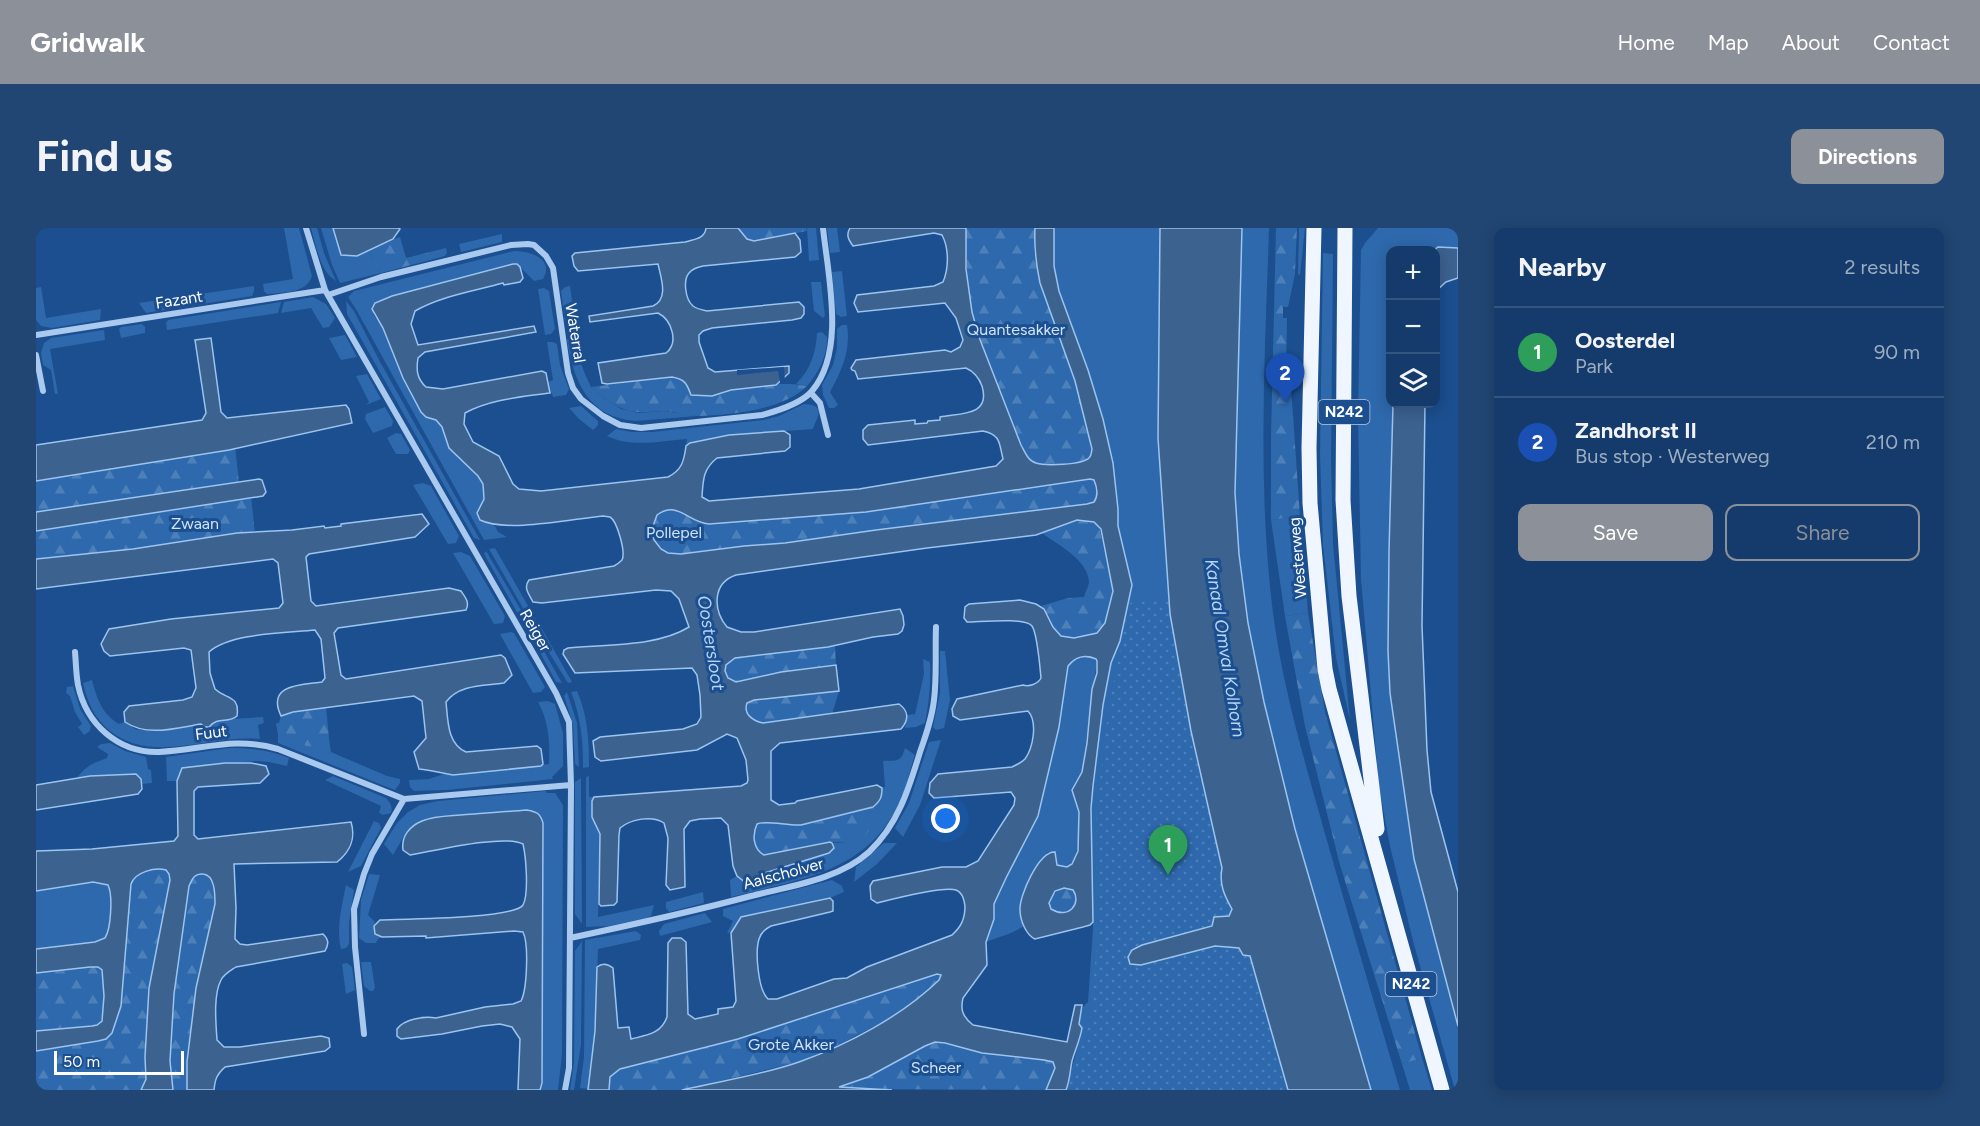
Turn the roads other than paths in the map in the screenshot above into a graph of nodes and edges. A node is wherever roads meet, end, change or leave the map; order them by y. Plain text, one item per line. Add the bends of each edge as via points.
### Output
1 (306, 228) edge
2 (823, 228) edge
3 (1314, 228) edge
4 (1345, 228) edge
5 (327, 292) junction
6 (36, 335) edge
7 (36, 355) edge
8 (42, 391) dead end
9 (811, 393) junction
10 (828, 435) dead end
11 (936, 627) dead end
12 (75, 652) dead end
13 (571, 785) junction
14 (404, 799) junction
15 (1382, 877) junction
16 (570, 938) junction
17 (364, 1034) dead end
18 (565, 1090) edge
19 (1442, 1090) edge

1 - 5 street, Reiger
2 - 9 street via 832,343 826,366
3 - 15 main road, Westerweg / N242 via 1308,448 1325,669
4 - 15 main road, Westerweg / N242 via 1343,500 1349,596
5 - 6 street, Fazant
5 - 9 street, Waterral via 511,245 534,245 553,268 573,388 603,416 620,425 641,428 762,415 779,411
5 - 13 street, Reiger via 556,693 569,722
7 - 8 street
9 - 10 street via 820,403
11 - 16 street, Aalscholver via 930,721 899,811 868,852 842,870 813,880
12 - 14 street, Fuut via 83,701 94,723 119,743 158,752 237,742 262,744
13 - 14 street, Fuut
13 - 16 street, Reiger
14 - 17 street via 372,854 354,909
15 - 19 main road, Westerweg / N242
16 - 18 street, Reiger via 569,1068

